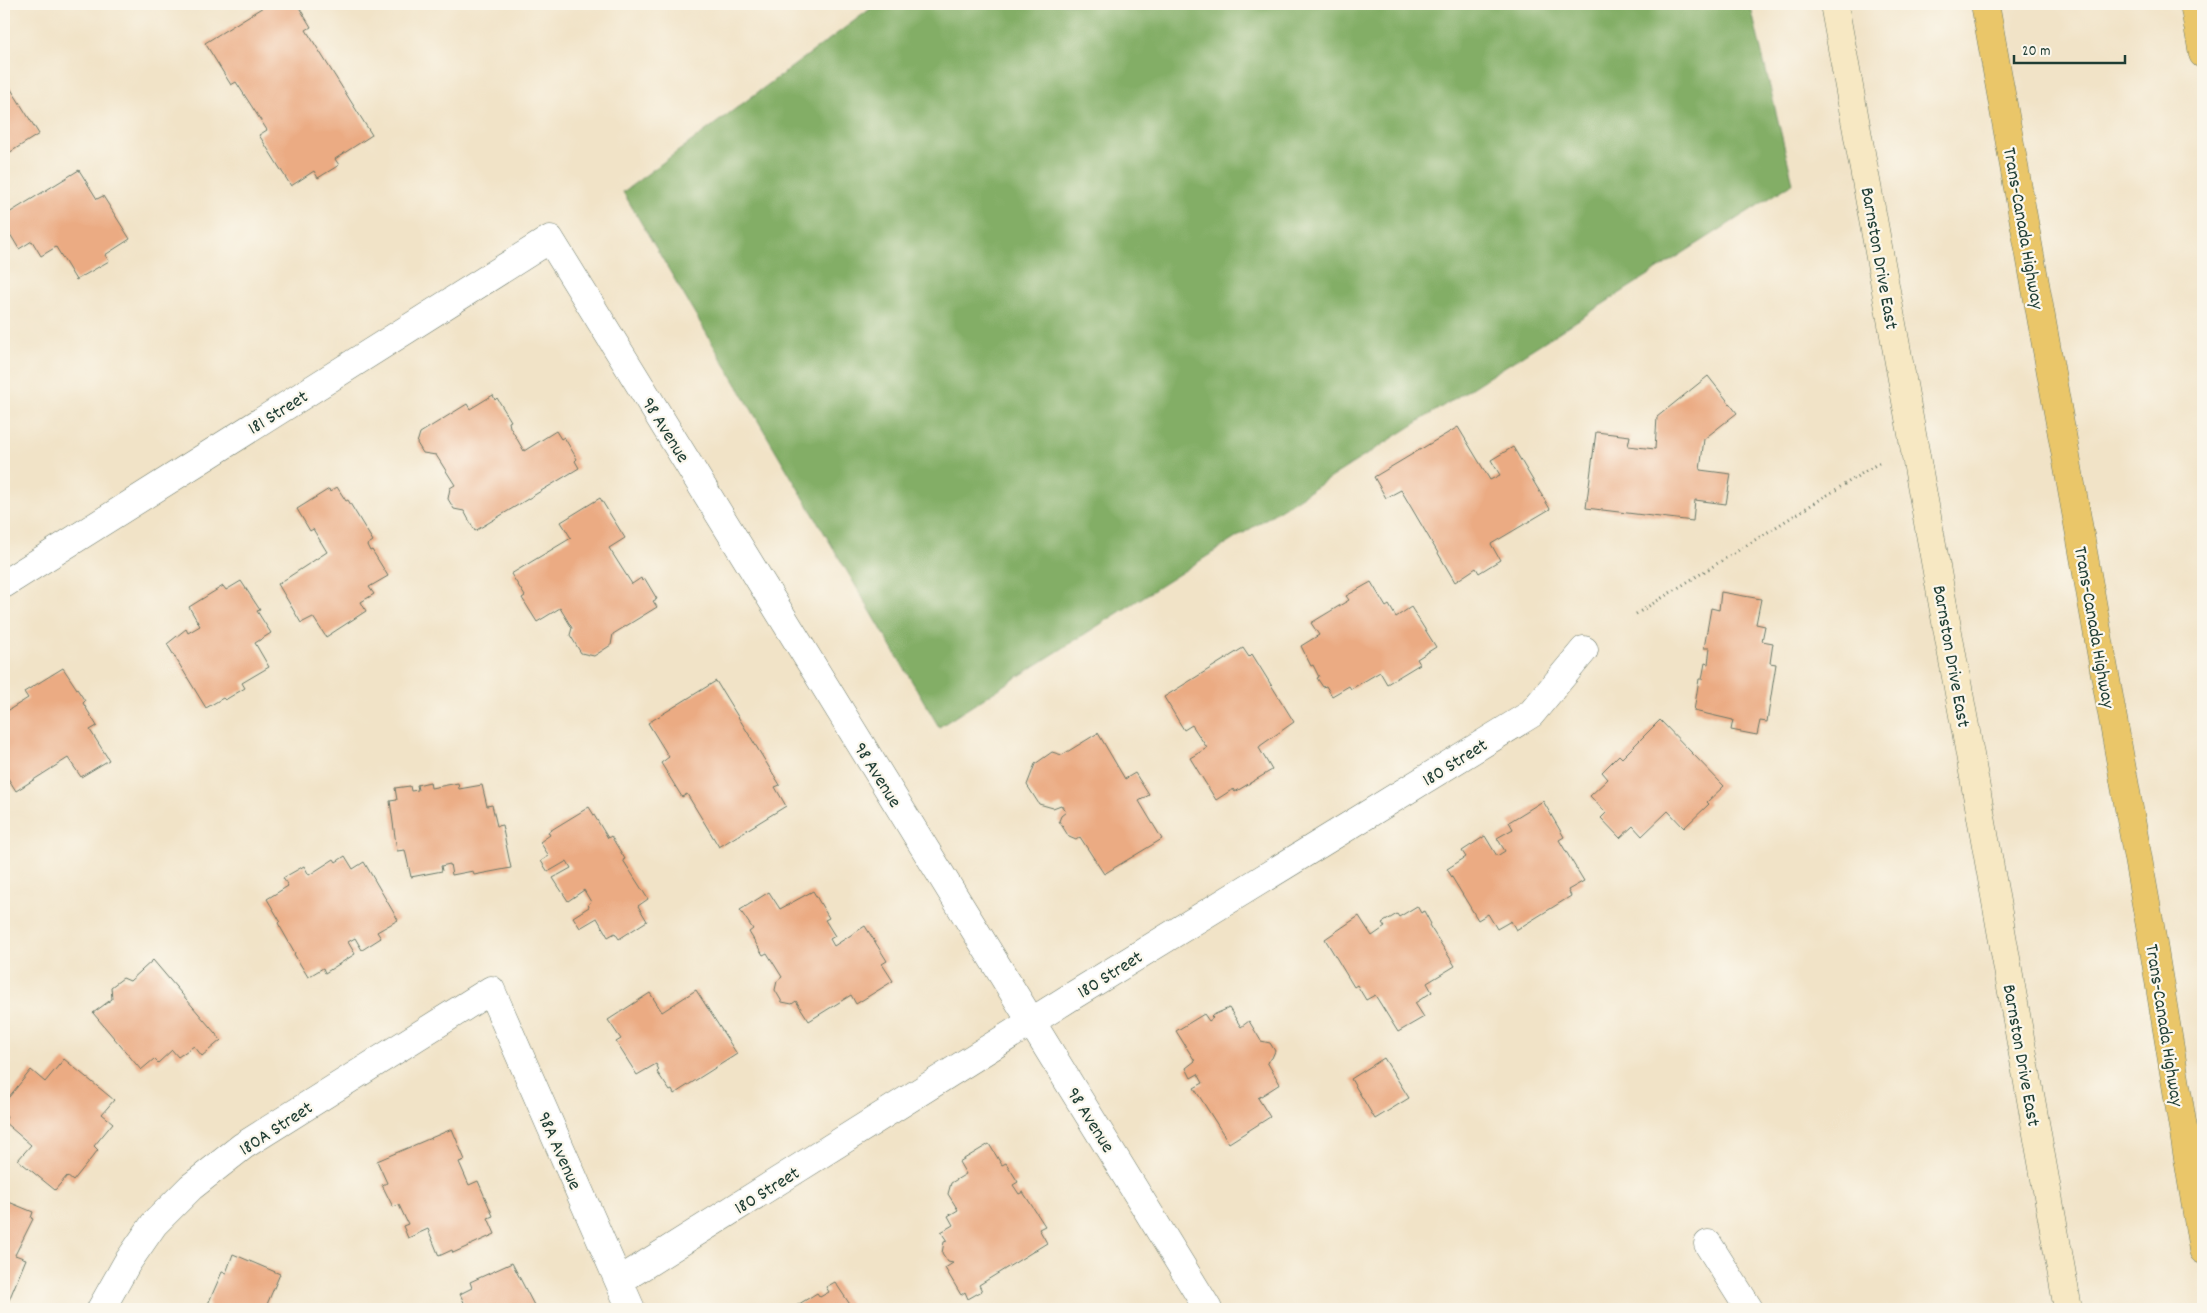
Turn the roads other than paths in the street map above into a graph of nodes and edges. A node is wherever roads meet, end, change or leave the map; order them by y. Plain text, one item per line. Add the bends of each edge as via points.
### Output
1 (1834, 4) edge
2 (1985, 4) edge
3 (2194, 4) edge
4 (2203, 54) edge
5 (550, 240) joint
6 (4, 584) edge
7 (1584, 650) dead end
8 (491, 990) joint
9 (1032, 1021) junction
10 (1708, 1244) dead end
11 (2203, 1250) edge
12 (619, 1281) junction
13 (101, 1309) edge
14 (631, 1309) edge
15 (1208, 1309) edge
16 (1749, 1309) edge
17 (2068, 1309) edge

1 - 17 street, Barnston Drive East
2 - 11 highway, Trans-Canada Highway via 2150,926
3 - 4 highway
5 - 6 street, 181 Street
5 - 9 street, 98 Avenue
7 - 9 street, 180 Street via 1531,714
8 - 12 street, 98A Avenue
8 - 13 street, 180A Street via 243,1146 191,1187 154,1224
9 - 12 street, 180 Street
9 - 15 street, 98 Avenue
10 - 16 street
12 - 14 street, 98A Avenue

